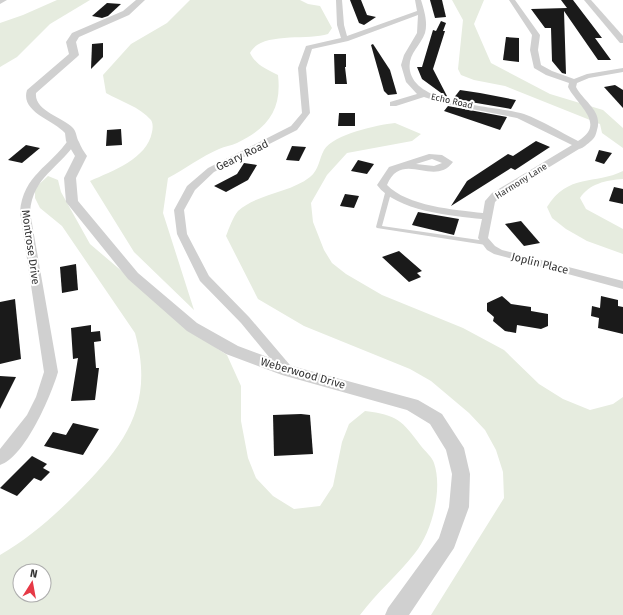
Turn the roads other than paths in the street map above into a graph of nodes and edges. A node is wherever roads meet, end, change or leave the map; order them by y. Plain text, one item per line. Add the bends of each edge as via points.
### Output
1 (4, 0) edge
2 (141, 0) edge
3 (339, 0) edge
4 (418, 0) edge
5 (512, 0) edge
6 (587, 0) edge
7 (0, 2) edge
8 (421, 12) junction
9 (344, 39) junction
10 (623, 41) edge
11 (622, 72) edge
12 (574, 82) junction
13 (424, 94) junction
14 (393, 104) dead end
15 (72, 141) junction
16 (580, 146) junction
17 (403, 165) dead end
18 (388, 193) junction
19 (488, 217) junction
20 (486, 243) junction
21 (623, 285) edge
22 (288, 371) junction
23 (0, 459) edge
24 (396, 615) edge

1 - 7 street
2 - 15 street via 126,13 75,35 72,40 72,57 32,90 30,98 36,108 70,130
3 - 9 street via 340,29
4 - 8 street, Echo Road
5 - 12 street via 536,35 534,50 537,66
6 - 10 street
8 - 9 street, Geary Road
8 - 13 street, Echo Road via 421,32 405,57 405,70 408,81
9 - 22 street, Geary Road via 309,48 302,68 306,113 294,128 211,170 191,188 179,210 182,234 204,278 245,320
11 - 12 street via 587,76
12 - 16 street, Harmony Lane via 574,92 592,110 595,123 590,138
13 - 14 street
13 - 16 street, Echo Road via 520,116
15 - 22 street, Weberwood Drive via 81,156 70,178 72,202 133,276 192,328 232,350
15 - 23 street, Montrose Drive via 64,153 34,180 26,198 25,212 51,372 45,395 29,426
16 - 19 street, Harmony Lane via 496,195 490,201
17 - 18 street via 390,169 385,176 382,185
18 - 19 street via 432,208
18 - 20 lane via 379,227
19 - 20 street via 484,238
20 - 21 street, Joplin Place via 498,252
22 - 24 street, Weberwood Drive via 412,405 436,419 455,448 461,474 459,507 447,542

